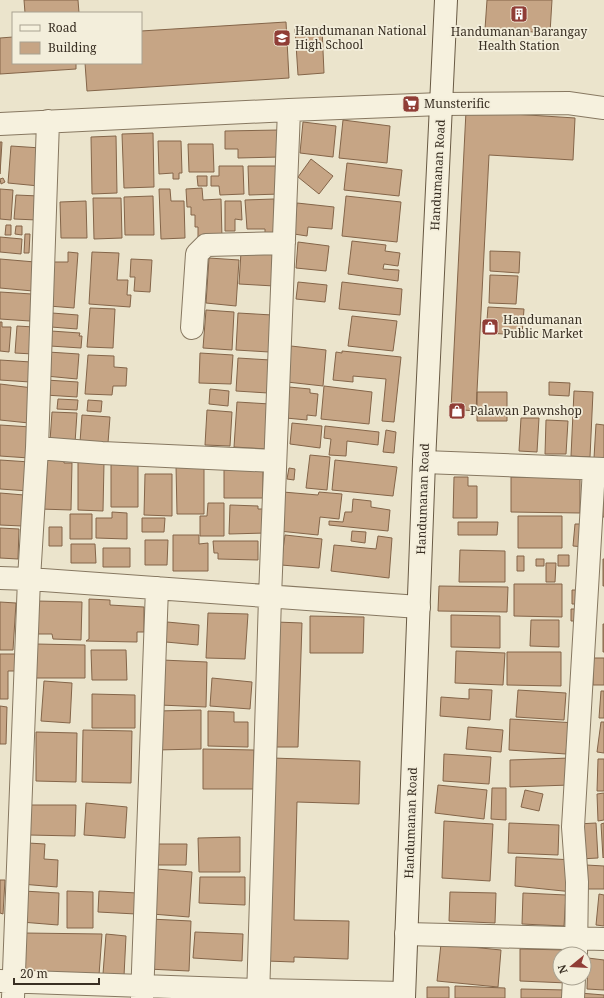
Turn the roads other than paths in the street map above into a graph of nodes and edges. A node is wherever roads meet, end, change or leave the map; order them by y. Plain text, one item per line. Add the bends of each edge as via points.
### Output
1 (446, 0) edge
2 (441, 104) junction
3 (604, 108) edge
4 (289, 110) junction
5 (48, 121) junction
6 (0, 124) edge
7 (284, 243) junction
8 (192, 328) dead end
9 (37, 448) junction
10 (275, 461) junction
11 (424, 462) junction
12 (599, 469) edge
13 (0, 578) edge
14 (29, 579) junction
15 (157, 588) junction
16 (270, 597) junction
17 (419, 607) junction
18 (406, 934) junction
19 (604, 939) edge
20 (576, 946) edge
21 (574, 986) edge
22 (9, 987) edge
23 (142, 992) edge
24 (258, 994) edge
25 (404, 995) edge
26 (573, 998) edge

1 - 2 street, Handumanan Road
2 - 3 street via 568,103
2 - 4 street
2 - 11 street, Handumanan Road
4 - 5 street
4 - 7 street
5 - 6 street
5 - 9 street
7 - 8 street via 206,245 197,254
7 - 10 street
9 - 10 street
9 - 14 street
10 - 16 street
11 - 12 street
11 - 17 street, Handumanan Road
12 - 20 street via 573,827 577,882
13 - 14 street
14 - 15 street
14 - 22 street
15 - 16 street
15 - 23 street
16 - 17 street
16 - 24 street
17 - 18 street, Handumanan Road
18 - 20 street
18 - 25 street, Handumanan Road
19 - 20 street
21 - 26 street
22 - 23 street
23 - 24 street
24 - 25 street

